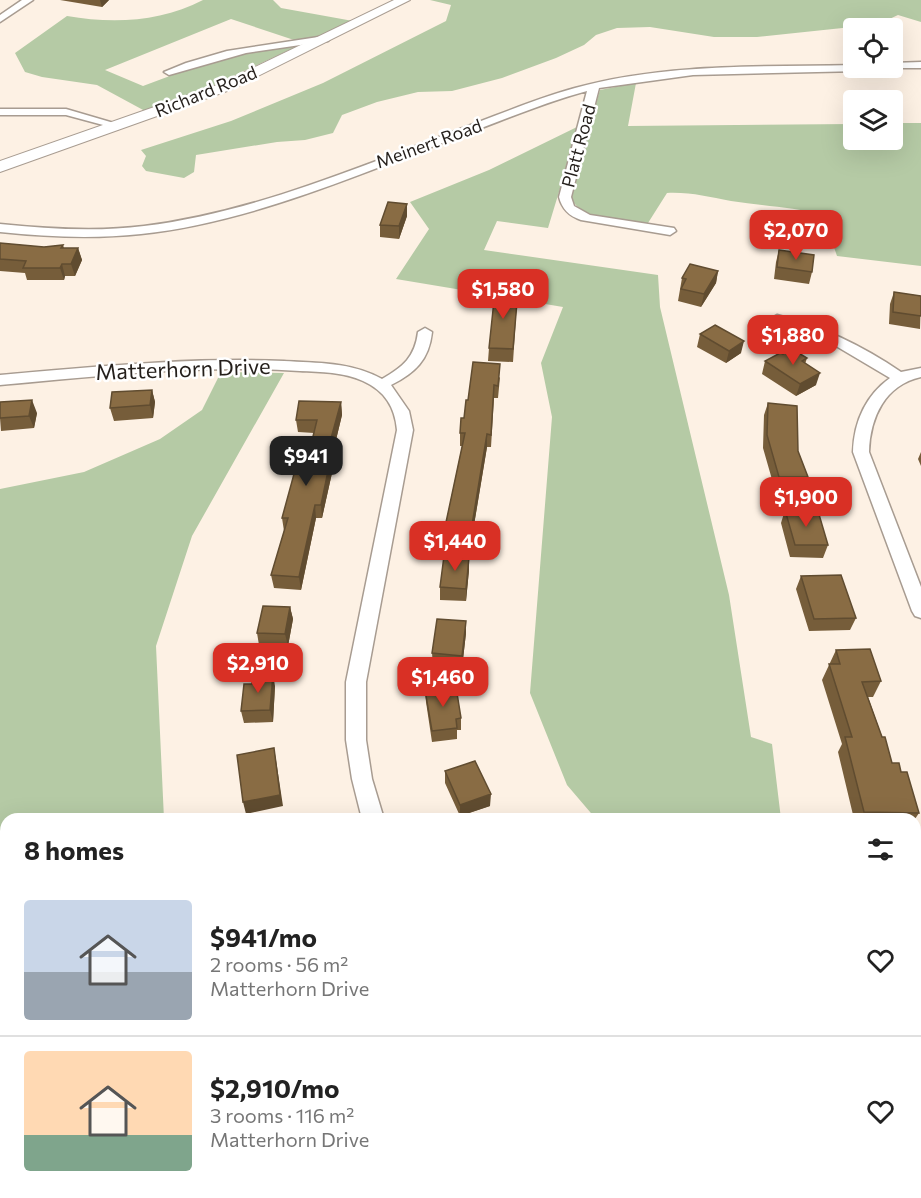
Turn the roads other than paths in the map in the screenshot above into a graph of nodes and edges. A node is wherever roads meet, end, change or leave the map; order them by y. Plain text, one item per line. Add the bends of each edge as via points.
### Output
1 (28, 0) edge
2 (404, 0) edge
3 (0, 19) edge
4 (325, 39) junction
5 (921, 65) edge
6 (903, 66) edge
7 (843, 69) edge
8 (169, 72) dead end
9 (594, 86) junction
10 (0, 112) edge
11 (118, 126) junction
12 (0, 167) edge
13 (0, 228) edge
14 (670, 231) dead end
15 (777, 319) dead end
16 (425, 332) dead end
17 (921, 372) edge
18 (899, 378) junction
19 (0, 380) edge
20 (381, 385) junction
21 (921, 611) edge
22 (371, 813) edge

1 - 3 street
2 - 4 street, Richard Road
4 - 8 street via 235,51
4 - 11 street, Richard Road via 225,87
5 - 6 street
7 - 9 street, Meinert Road via 677,75
9 - 13 street, Meinert Road via 325,181 209,217 129,231
9 - 14 street, Platt Road via 565,197 570,211 590,219
10 - 11 street via 66,112
11 - 12 street, Richard Road
15 - 18 street via 850,345
16 - 20 street via 422,355 415,364
17 - 18 street
18 - 21 street via 872,405 863,426 861,452
19 - 20 street, Matterhorn Drive via 256,364 338,370
20 - 22 street, Matterhorn Drive via 401,405 405,430 356,682 356,740

